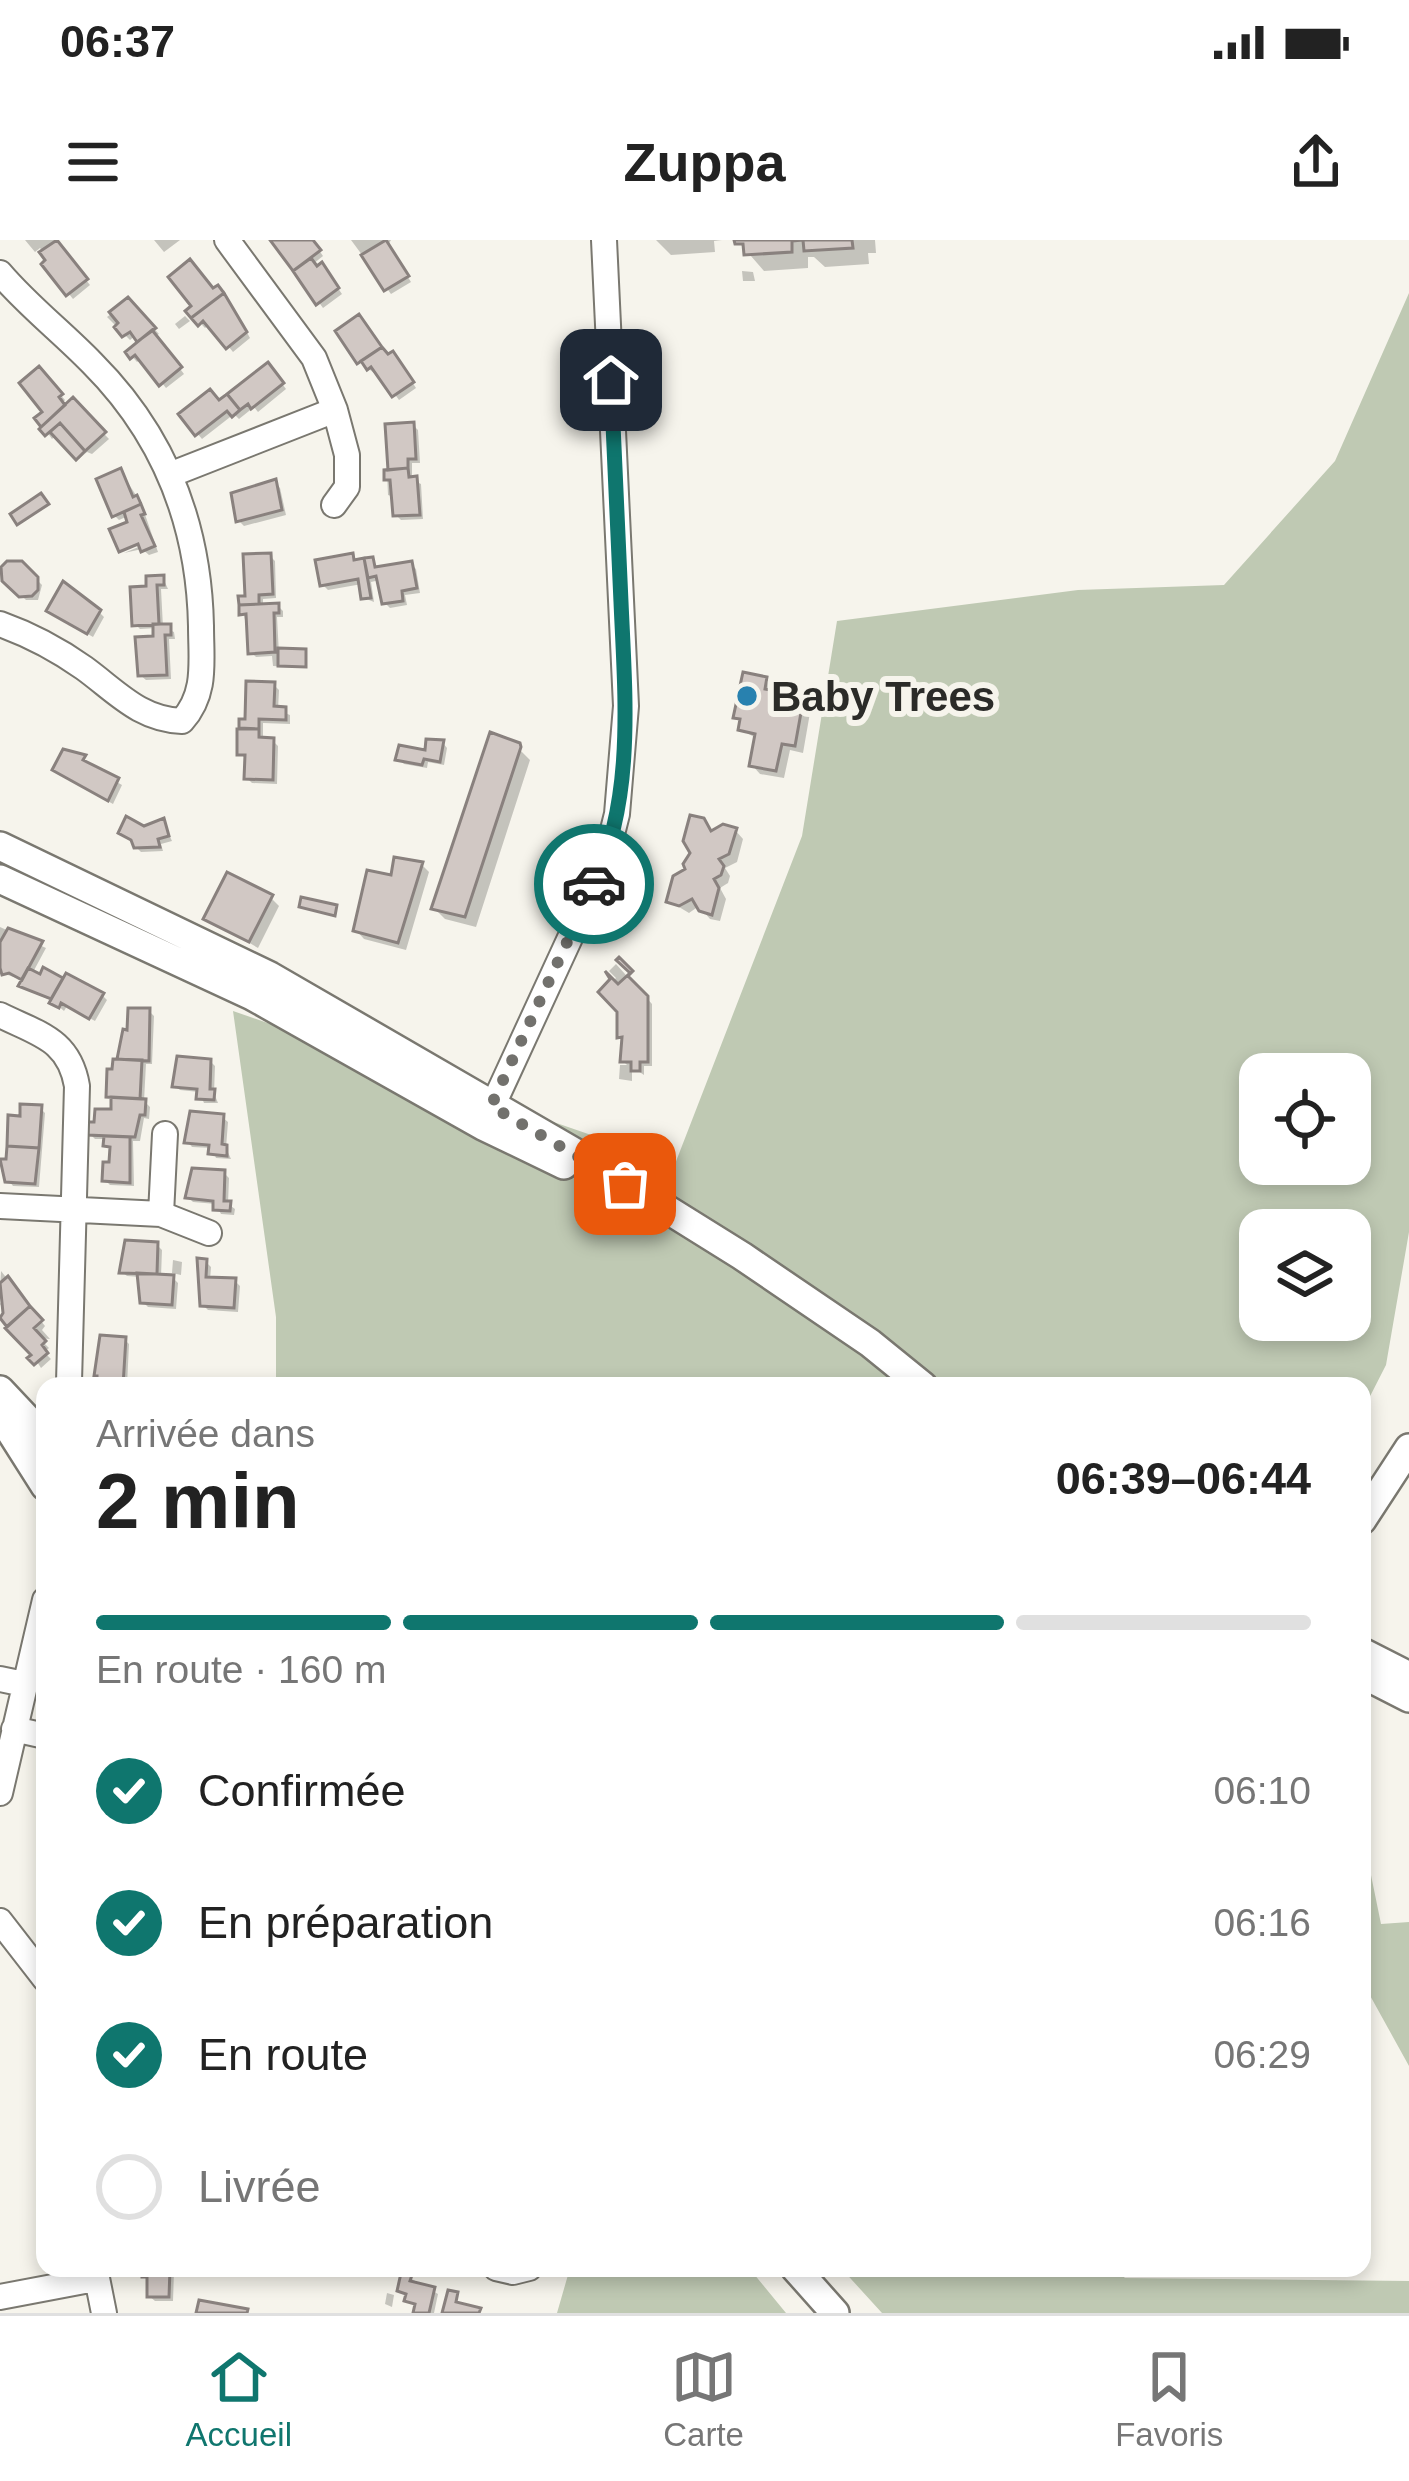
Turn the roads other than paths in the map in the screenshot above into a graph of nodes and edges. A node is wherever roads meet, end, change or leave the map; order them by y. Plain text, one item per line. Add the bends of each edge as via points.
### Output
1 (227, 240) edge
2 (604, 240) edge
3 (0, 273) edge
4 (335, 410) junction
5 (172, 474) junction
6 (334, 505) dead end
7 (0, 624) edge
8 (0, 846) edge
9 (0, 879) edge
10 (0, 1016) edge
11 (488, 1116) junction
12 (165, 1134) dead end
13 (0, 1206) edge
14 (70, 1211) junction
15 (161, 1214) junction
16 (209, 1233) dead end
17 (69, 1377) edge
18 (911, 1377) edge
19 (0, 1390) edge
20 (0, 1415) edge
21 (36, 1430) edge
22 (1409, 1448) edge
23 (36, 1467) edge
24 (1371, 1506) edge
25 (36, 1627) edge
26 (1371, 1657) edge
27 (1409, 1676) edge
28 (1371, 1679) edge
29 (12, 1681) edge
30 (1409, 1698) edge
31 (14, 1729) junction
32 (36, 1734) edge
33 (0, 1793) edge
34 (0, 1921) edge
35 (36, 1967) edge
36 (78, 2277) edge
37 (96, 2277) edge
38 (803, 2277) edge
39 (0, 2296) edge
40 (104, 2313) edge
41 (835, 2313) edge

1 - 4 street via 314,358
2 - 11 street via 626,706 617,814 605,862
3 - 5 street via 96,366
4 - 5 street
4 - 6 street via 347,487
5 - 7 street via 191,530 200,600 201,684 182,721 157,720 81,665
8 - 11 street via 270,976
9 - 11 street
10 - 14 street via 57,1043 73,1062
11 - 18 street via 742,1256
12 - 15 street
13 - 14 street
14 - 15 street
14 - 17 street
15 - 16 street
19 - 21 street
20 - 23 street
22 - 24 street
25 - 29 street
26 - 27 street
28 - 30 street
29 - 31 street
31 - 32 street
31 - 33 street
34 - 35 street
36 - 39 street
37 - 40 street
38 - 41 street

